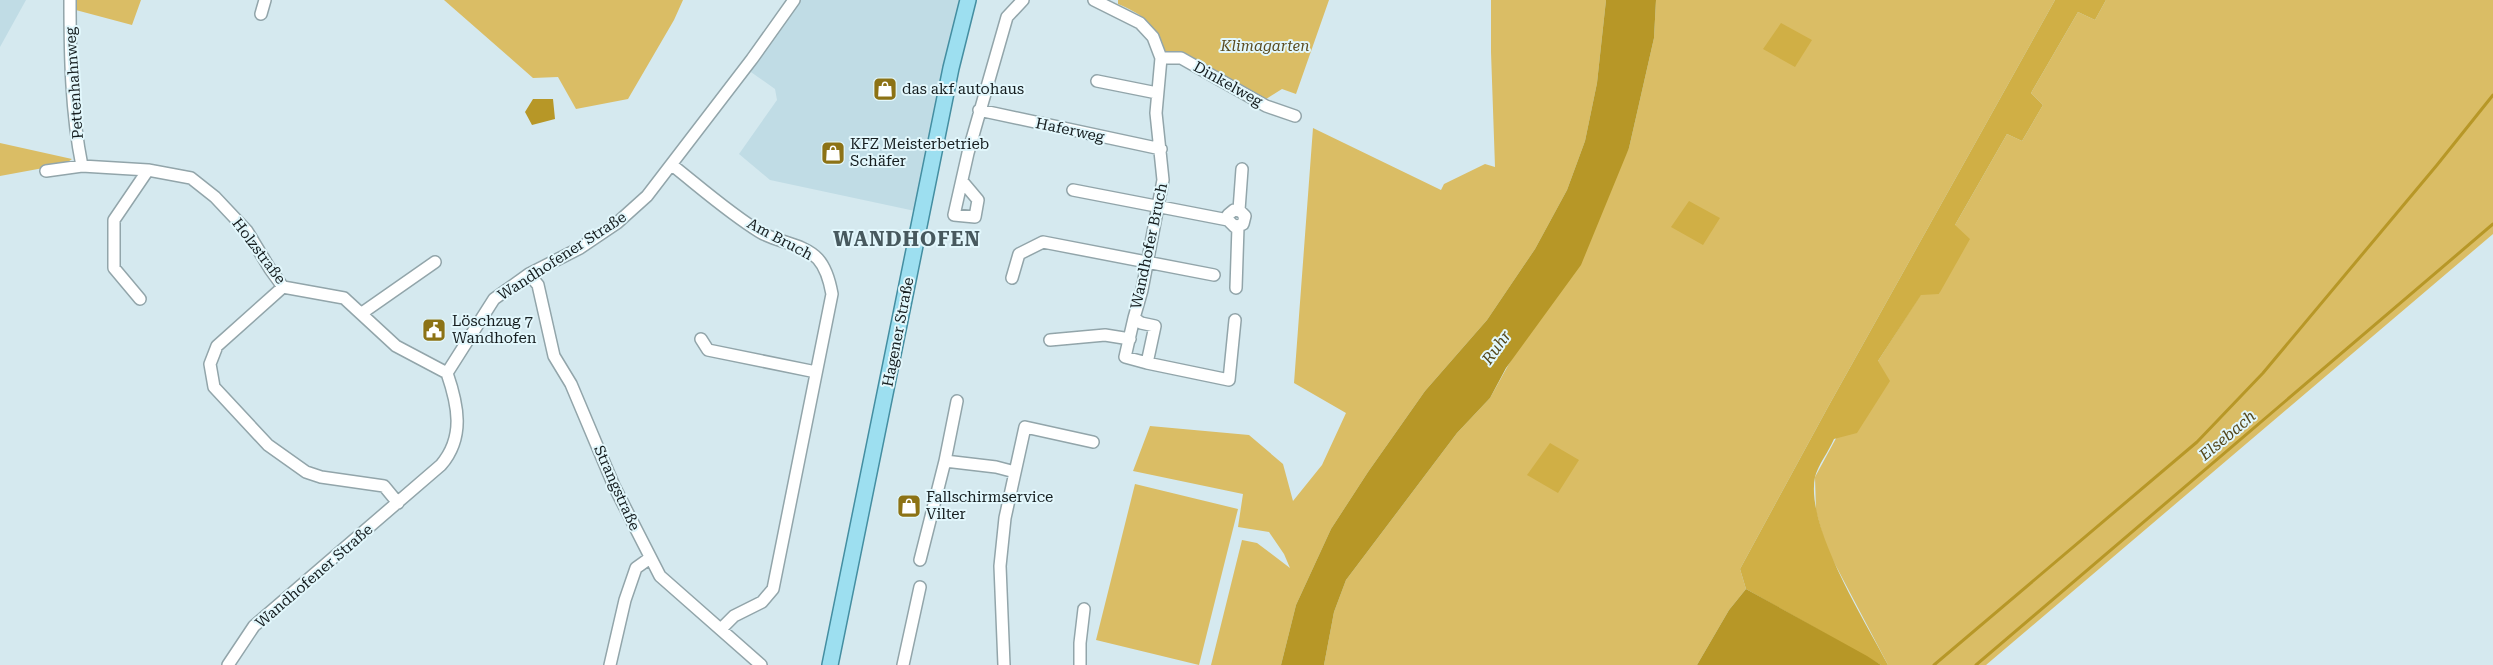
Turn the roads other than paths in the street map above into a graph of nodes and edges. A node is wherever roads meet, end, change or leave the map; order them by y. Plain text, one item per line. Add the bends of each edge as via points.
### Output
1 (70, 0) edge
2 (265, 0) edge
3 (794, 0) edge
4 (968, 0) edge
5 (1023, 0) edge
6 (1094, 0) edge
7 (261, 14) dead end
8 (1161, 58) junction
9 (1097, 81) dead end
10 (1157, 93) junction
11 (979, 110) junction
12 (1295, 116) dead end
13 (1161, 149) junction
14 (672, 165) junction
15 (82, 166) junction
16 (1242, 169) dead end
17 (148, 170) junction
18 (46, 171) dead end
19 (962, 181) dead end
20 (1073, 190) dead end
21 (1160, 207) junction
22 (1239, 210) junction
23 (1228, 220) junction
24 (1238, 227) junction
25 (1146, 261) junction
26 (435, 262) dead end
27 (529, 274) junction
28 (1214, 275) dead end
29 (1012, 278) dead end
30 (283, 286) junction
31 (1236, 288) dead end
32 (140, 299) dead end
33 (362, 313) junction
34 (1134, 318) junction
35 (1235, 320) dead end
36 (701, 339) dead end
37 (1130, 339) junction
38 (1050, 340) dead end
39 (1147, 363) junction
40 (816, 372) junction
41 (447, 373) junction
42 (956, 402) dead end
43 (1093, 442) dead end
44 (945, 461) junction
45 (1015, 472) junction
46 (398, 503) junction
47 (650, 558) junction
48 (920, 560) dead end
49 (920, 587) dead end
50 (1084, 609) dead end
51 (722, 628) junction
52 (228, 665) edge
53 (610, 665) edge
54 (761, 665) edge
55 (830, 665) edge
56 (903, 665) edge
57 (1004, 665) edge
58 (1080, 665) edge

1 - 15 street, Pettenhahnweg via 72,81
2 - 7 street
3 - 14 street, Wandhofener Straße
4 - 55 main road, Hagener Straße via 951,68
5 - 11 street via 1007,17
6 - 8 street, Wandhofer Bruch via 1140,23 1153,37
8 - 10 street, Wandhofer Bruch
8 - 12 street, Dinkelweg via 1181,58 1266,106
9 - 10 street
10 - 13 street, Wandhofer Bruch
11 - 13 street, Haferweg
11 - 19 street
13 - 21 street, Wandhofer Bruch via 1164,180
14 - 27 street, Wandhofener Straße via 647,196 616,223 580,248
14 - 40 street, Am Bruch via 762,233 808,250 819,260 830,280 832,294
15 - 17 street, Holzstraße
15 - 18 street, Holzstraße
16 - 22 street
17 - 30 street, Holzstraße via 191,178 215,197 247,231
17 - 32 street via 114,220 114,268
20 - 21 street
21 - 23 street
21 - 25 street, Wandhofer Bruch
22 - 23 street via 1230,213
22 - 24 street via 1245,218
23 - 24 street
24 - 31 street
25 - 28 street
25 - 29 street via 1043,242 1019,254
25 - 34 street, Wandhofer Bruch
26 - 33 street
27 - 41 street, Wandhofener Straße via 494,299
27 - 47 street, Strangstraße via 538,285 554,356 578,398 614,486
30 - 33 street, Holzstraße via 344,298
30 - 46 street via 216,346 210,364 214,387 268,445 300,468 321,477 384,486
33 - 41 street, Holzstraße via 396,346
34 - 37 street, Wandhofer Bruch
34 - 39 street, Wandhofer Bruch via 1141,324 1155,326
35 - 39 street via 1229,380
36 - 40 street via 708,350
37 - 38 street via 1105,335
37 - 39 street, Wandhofer Bruch via 1125,357
40 - 51 street, Am Bruch via 773,589 762,602 734,616
41 - 46 street, Wandhofener Straße via 459,423 451,454
42 - 44 street
43 - 45 street via 1025,427
44 - 45 street via 996,466
44 - 48 street
45 - 57 street via 1005,518 1000,566
46 - 52 street, Wandhofener Straße via 254,626
47 - 51 street, Strangstraße via 660,576
47 - 53 street via 636,568
49 - 56 street
50 - 58 street
51 - 54 street, Strangstraße

